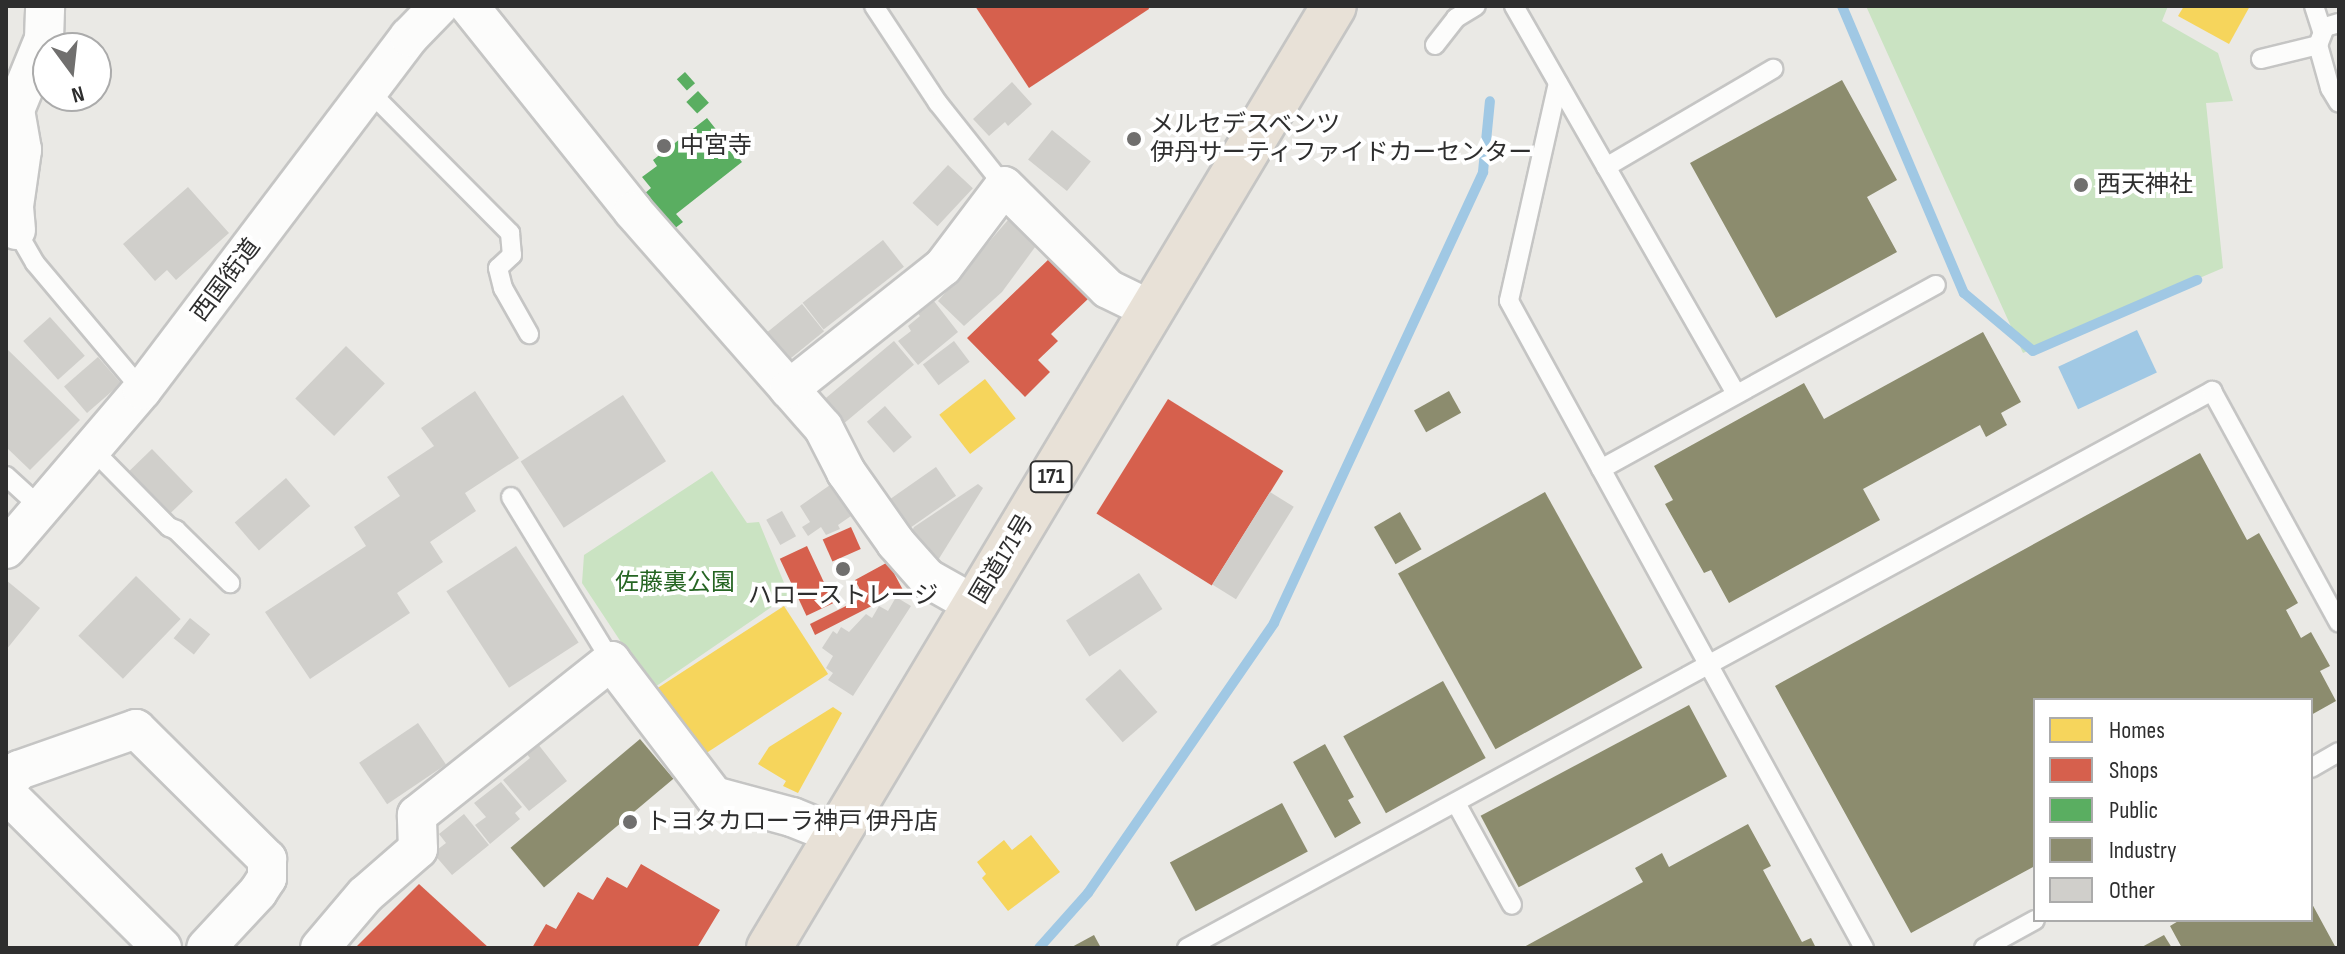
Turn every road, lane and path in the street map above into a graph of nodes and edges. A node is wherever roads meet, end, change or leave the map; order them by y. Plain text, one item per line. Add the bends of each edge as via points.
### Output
1 (45, 6) edge
2 (439, 6) edge
3 (469, 6) edge
4 (874, 6) edge
5 (1334, 6) edge
6 (1476, 6) edge
7 (1514, 6) edge
8 (2314, 6) edge
9 (2326, 33) edge
10 (1435, 45) dead end
11 (2261, 59) dead end
12 (1773, 69) dead end
13 (1558, 83) junction
14 (370, 92) junction
15 (2339, 103) edge
16 (1606, 167) junction
17 (1004, 186) junction
18 (16, 230) joint
19 (1936, 285) dead end
20 (1151, 310) junction
21 (529, 334) dead end
22 (789, 389) junction
23 (142, 390) junction
24 (1736, 393) junction
25 (91, 448) junction
26 (1601, 469) junction
27 (6, 476) edge
28 (511, 497) dead end
29 (40, 507) junction
30 (6, 549) edge
31 (230, 583) dead end
32 (975, 605) junction
33 (2339, 623) edge
34 (611, 661) junction
35 (1707, 667) junction
36 (2339, 752) edge
37 (2313, 767) edge
38 (6, 785) edge
39 (6, 793) edge
40 (1456, 803) junction
41 (837, 835) junction
42 (1512, 905) dead end
43 (2033, 921) edge
44 (162, 948) edge
45 (206, 948) edge
46 (320, 948) edge
47 (769, 948) edge
48 (1187, 948) edge
49 (1864, 948) edge
50 (1984, 948) edge

1 - 18 street via 44,39 26,62 15,110 22,150
2 - 14 street, 西国街道
3 - 22 street via 633,211
4 - 17 lane via 938,103
5 - 20 highway, 国道171号 / 171
6 - 10 lane via 1456,18
7 - 13 lane
8 - 9 lane
9 - 11 lane
9 - 15 lane via 2330,88
12 - 16 lane
13 - 16 lane
13 - 26 lane via 1509,301
14 - 21 lane via 510,233 512,255 498,268
14 - 23 street, 西国街道
16 - 24 lane
17 - 20 street via 1108,289
17 - 22 street via 943,267
18 - 23 lane via 35,263
19 - 24 lane
20 - 32 highway, 国道171号 / 171
22 - 32 street via 823,427 846,472 896,543 927,578
23 - 25 street, 西国街道
24 - 26 lane
25 - 29 street, 西国街道
25 - 31 lane
26 - 35 lane
27 - 29 lane
28 - 34 lane
29 - 30 street, 西国街道
32 - 41 highway, 国道171号 / 171
33 - 35 lane via 2212,391
34 - 41 street via 714,796
34 - 46 street via 417,815 418,849 365,895
35 - 40 lane
35 - 49 lane
36 - 37 lane
38 - 45 street via 19,770 136,729 267,859 267,878 258,892
39 - 44 street
40 - 42 lane
40 - 48 lane
41 - 47 highway, 国道171号 / 171
43 - 50 lane

